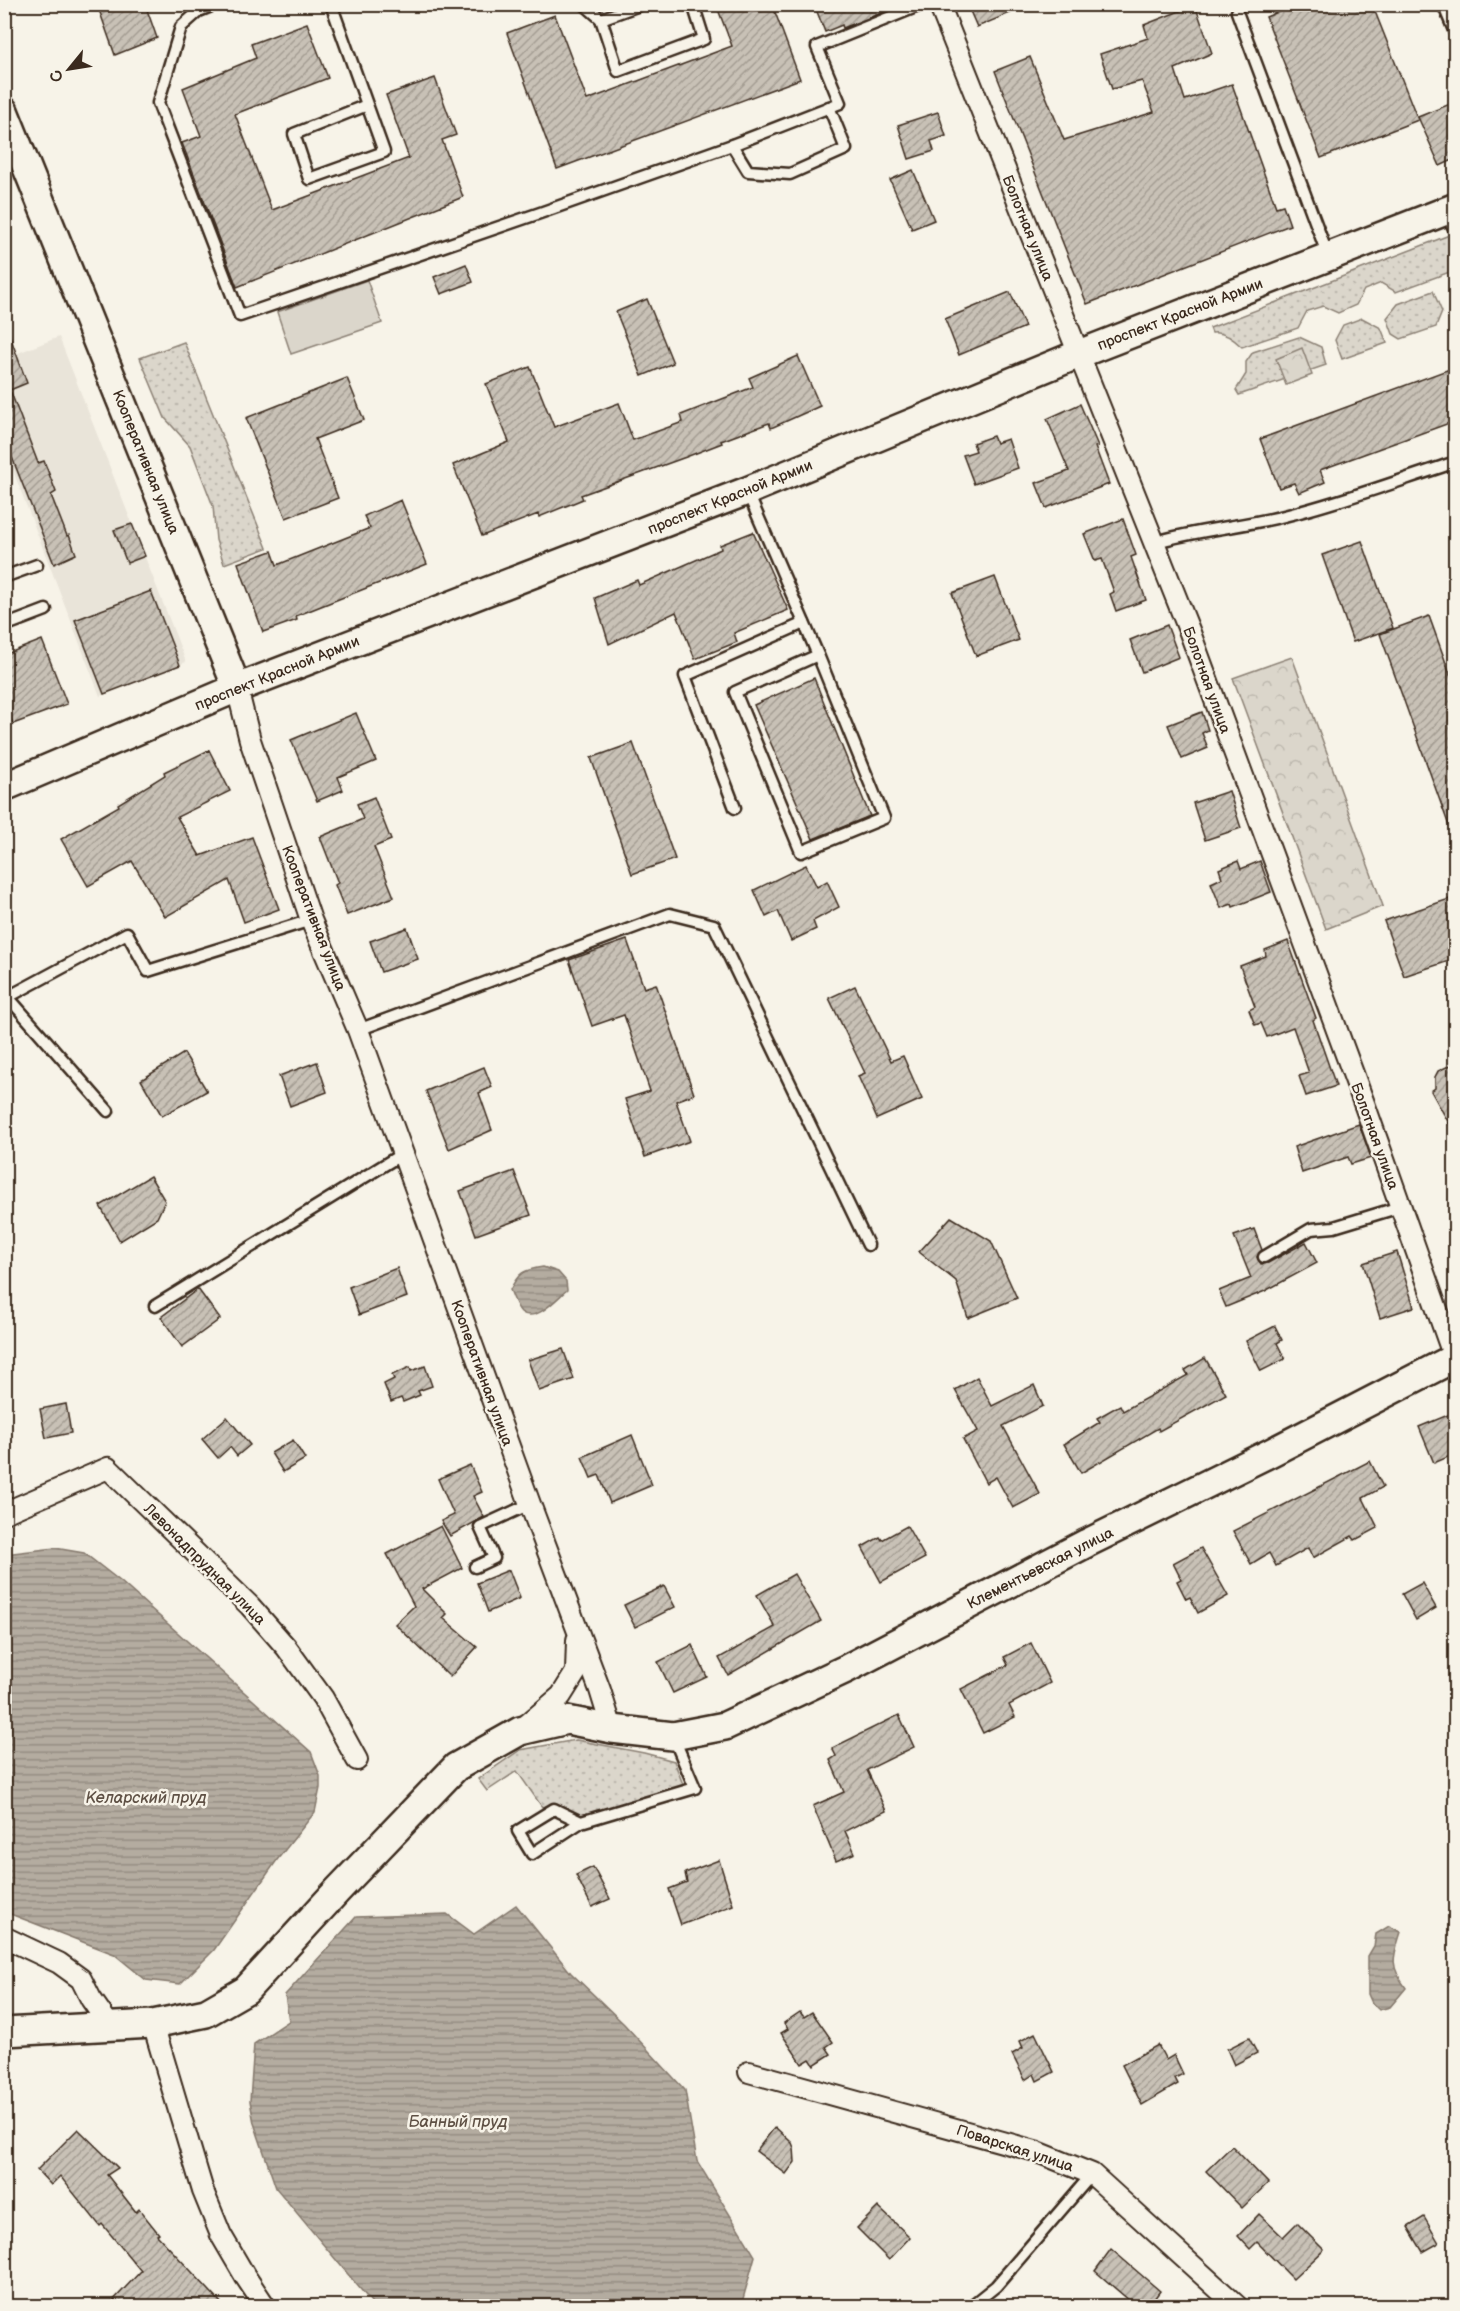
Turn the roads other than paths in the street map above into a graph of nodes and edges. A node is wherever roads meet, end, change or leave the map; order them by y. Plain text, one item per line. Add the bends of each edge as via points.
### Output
1 (216, 4) edge
2 (331, 4) edge
3 (585, 4) edge
4 (642, 4) edge
5 (693, 4) edge
6 (923, 4) edge
7 (939, 4) edge
8 (1443, 4) edge
9 (1237, 12) dead end
10 (601, 19) junction
11 (1455, 35) edge
12 (367, 105) junction
13 (829, 107) junction
14 (4, 111) edge
15 (732, 145) junction
16 (1452, 216) edge
17 (1329, 256) junction
18 (1079, 354) junction
19 (1455, 462) edge
20 (747, 491) junction
21 (1153, 543) junction
22 (38, 565) dead end
23 (4, 577) edge
24 (46, 610) dead end
25 (804, 623) junction
26 (4, 626) edge
27 (818, 655) junction
28 (237, 688) junction
29 (4, 787) edge
30 (735, 808) dead end
31 (311, 920) junction
32 (358, 1030) junction
33 (108, 1111) dead end
34 (402, 1154) junction
35 (1400, 1207) junction
36 (868, 1245) dead end
37 (1264, 1257) dead end
38 (155, 1306) dead end
39 (1455, 1359) edge
40 (530, 1504) junction
41 (4, 1514) edge
42 (475, 1567) dead end
43 (577, 1629) junction
44 (612, 1729) junction
45 (520, 1731) junction
46 (673, 1736) junction
47 (357, 1760) dead end
48 (581, 1822) junction
49 (4, 1937) edge
50 (153, 2024) junction
51 (110, 2026) junction
52 (4, 2032) edge
53 (749, 2072) dead end
54 (1092, 2174) junction
55 (265, 2307) edge
56 (971, 2307) edge
57 (1237, 2307) edge

1 - 15 lane via 199,11 181,27 158,104 240,316
2 - 12 lane
3 - 10 lane
4 - 10 lane
5 - 10 lane via 704,39 618,71
6 - 13 lane via 817,47 840,102
7 - 18 street, Болотная улица
8 - 11 lane
9 - 17 lane
12 - 12 lane via 384,152 309,179 294,134
13 - 15 lane
13 - 15 lane via 846,149 790,174 748,171
14 - 28 street, Кооперативная улица
16 - 17 street, проспект Красной Армии
17 - 18 street, проспект Красной Армии
18 - 20 street, проспект Красной Армии
18 - 21 street, Болотная улица
19 - 21 lane via 1292,514 1186,533
20 - 25 lane
20 - 28 street, проспект Красной Армии
21 - 35 street, Болотная улица via 1189,630
22 - 23 lane
24 - 26 lane
25 - 27 lane
25 - 30 lane via 685,676
27 - 27 lane via 884,818 801,852 735,692
28 - 29 street, проспект Красной Армии
28 - 31 street, Кооперативная улица via 250,740
31 - 32 street, Кооперативная улица
31 - 33 lane via 148,972 127,933 8,997
32 - 34 street, Кооперативная улица
32 - 36 lane via 670,914 714,925
34 - 38 lane
34 - 40 street, Кооперативная улица
35 - 37 lane via 1334,1227 1311,1229
35 - 39 street, Болотная улица
39 - 46 street, Клементьевская улица via 846,1669 725,1726
40 - 42 lane via 480,1527 494,1558
40 - 43 street, Кооперативная улица
41 - 47 street, Левонадпрудная улица via 108,1468 250,1606 286,1647 323,1698
43 - 44 street, Кооперативная улица
43 - 45 street via 576,1672 561,1696
44 - 45 street, Клементьевская улица via 567,1720
44 - 46 street, Клементьевская улица
45 - 50 street, Клементьевская улица via 456,1767 246,1990 206,2013
46 - 48 lane via 695,1788
48 - 48 lane via 532,1854 518,1831 554,1809
49 - 51 street via 59,1963 81,1979
50 - 51 street, Клементьевская улица
50 - 55 street via 203,2191 221,2235
51 - 52 street, Клементьевская улица
53 - 54 street, Поварская улица via 1035,2151
54 - 56 lane via 996,2286
54 - 57 street, Поварская улица

